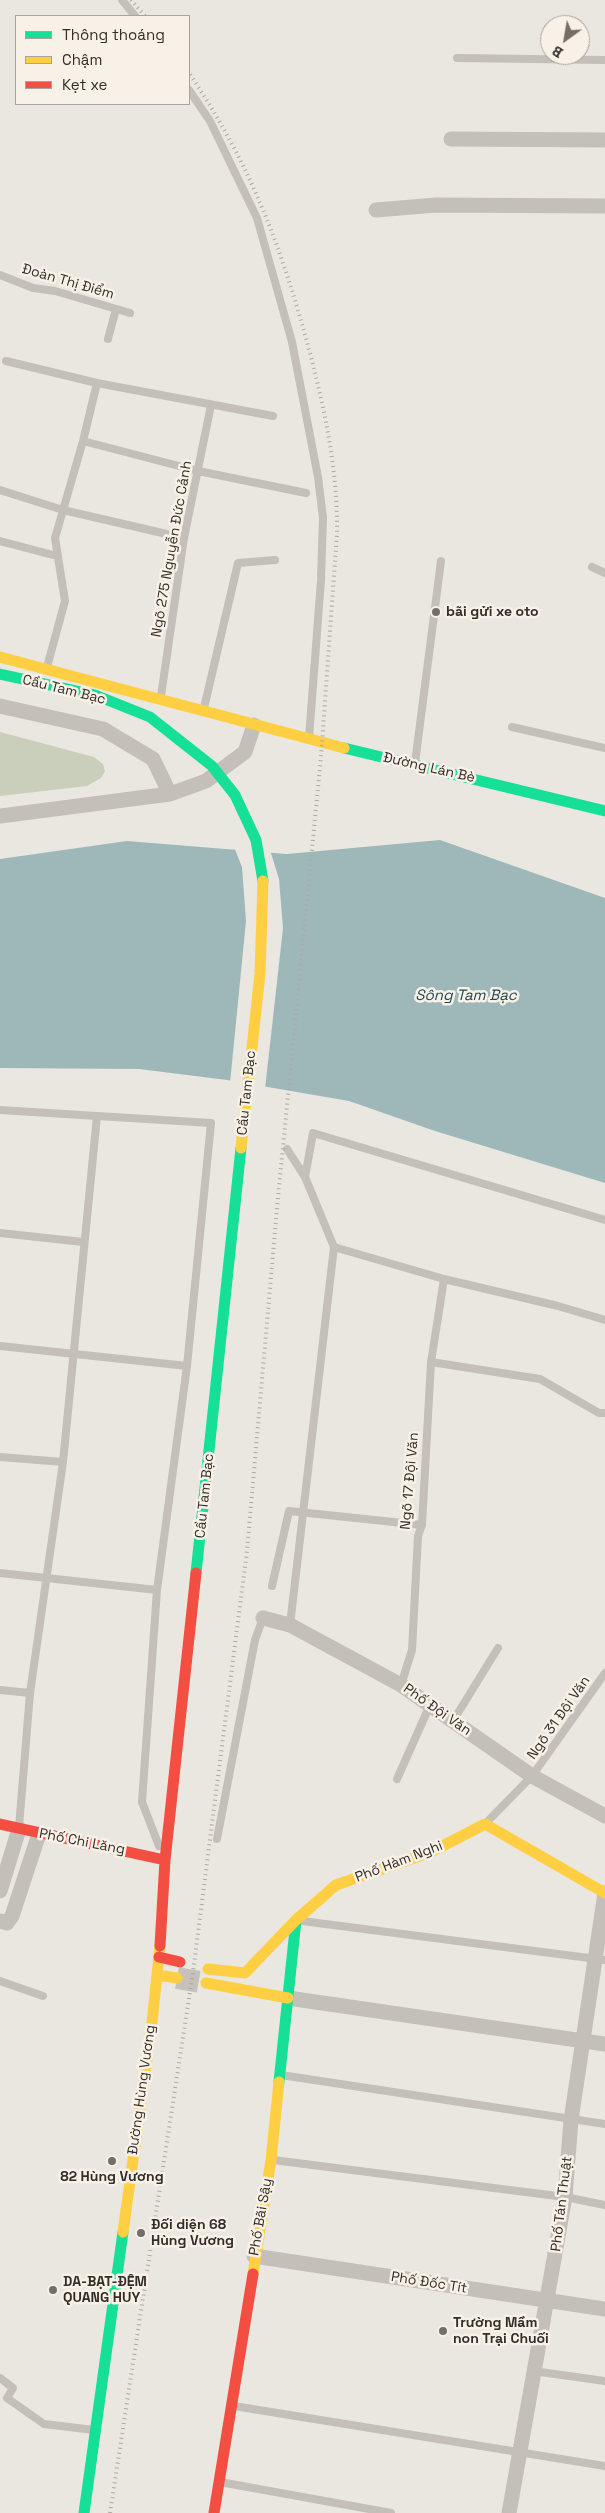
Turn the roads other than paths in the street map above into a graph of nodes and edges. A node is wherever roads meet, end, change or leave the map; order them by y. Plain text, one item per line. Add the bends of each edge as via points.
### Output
1 (122, 0) edge
2 (134, 15) edge
3 (457, 58) dead end
4 (605, 60) edge
5 (190, 91) edge
6 (451, 140) dead end
7 (605, 140) edge
8 (605, 206) edge
9 (376, 210) dead end
10 (0, 275) edge
11 (116, 309) junction
12 (130, 313) dead end
13 (108, 339) dead end
14 (6, 360) dead end
15 (97, 383) junction
16 (211, 405) junction
17 (273, 416) dead end
18 (83, 441) junction
19 (198, 472) junction
20 (0, 490) edge
21 (306, 493) dead end
22 (64, 510) junction
23 (184, 538) junction
24 (0, 542) edge
25 (57, 556) junction
26 (275, 560) dead end
27 (441, 561) dead end
28 (592, 567) dead end
29 (605, 573) edge
30 (0, 657) edge
31 (47, 667) junction
32 (0, 674) edge
33 (161, 698) junction
34 (0, 706) edge
35 (204, 710) junction
36 (254, 725) junction
37 (512, 727) dead end
38 (309, 740) junction
39 (605, 748) edge
40 (414, 765) junction
41 (170, 794) junction
42 (605, 811) edge
43 (0, 816) edge
44 (0, 1110) edge
45 (97, 1116) junction
46 (287, 1149) dead end
47 (305, 1177) junction
48 (605, 1220) edge
49 (0, 1233) edge
50 (83, 1242) junction
51 (334, 1247) junction
52 (444, 1279) junction
53 (605, 1320) edge
54 (0, 1346) edge
55 (75, 1353) junction
56 (431, 1362) junction
57 (187, 1366) junction
58 (605, 1413) edge
59 (0, 1457) edge
60 (63, 1462) junction
61 (303, 1512) junction
62 (422, 1525) junction
63 (0, 1573) edge
64 (48, 1577) junction
65 (272, 1586) dead end
66 (157, 1590) junction
67 (264, 1618) joint
68 (290, 1624) junction
69 (498, 1648) dead end
70 (187, 1666) joint
71 (605, 1673) edge
72 (401, 1685) junction
73 (0, 1690) edge
74 (30, 1693) junction
75 (430, 1705) junction
76 (453, 1721) junction
77 (532, 1776) junction
78 (397, 1779) dead end
79 (605, 1816) edge
80 (0, 1824) edge
81 (485, 1824) junction
82 (19, 1830) junction
83 (38, 1834) junction
84 (217, 1839) dead end
85 (165, 1860) junction
86 (0, 1891) edge
87 (605, 1893) edge
88 (296, 1920) junction
89 (0, 1921) edge
90 (159, 1957) junction
91 (599, 1959) edge
92 (180, 1962) dead end
93 (208, 1969) tunnel mouth
94 (157, 1975) junction
95 (177, 1978) tunnel mouth
96 (0, 1980) edge
97 (206, 1983) tunnel mouth
98 (43, 1996) dead end
99 (288, 1998) junction
100 (584, 2042) junction
101 (605, 2044) edge
102 (280, 2075) junction
103 (571, 2120) junction
104 (605, 2124) edge
105 (271, 2160) junction
106 (565, 2197) junction
107 (605, 2205) edge
108 (254, 2256) junction
109 (548, 2301) junction
110 (605, 2309) edge
111 (533, 2371) junction
112 (0, 2378) edge
113 (605, 2381) edge
114 (232, 2406) junction
115 (96, 2430) junction
116 (520, 2453) junction
117 (605, 2466) edge
118 (220, 2482) junction
119 (84, 2513) edge
120 (214, 2513) edge
121 (391, 2513) edge
122 (509, 2513) edge

1 - 2 lane
3 - 4 lane
5 - 38 lane via 210,121 257,218 292,342 318,477 323,518 321,580
6 - 7 street
8 - 9 street via 436,205
10 - 11 lane, Đoàn Thị Điểm via 33,288
11 - 12 lane, Đoàn Thị Điểm
11 - 13 lane
14 - 15 lane
15 - 16 lane
15 - 18 lane
16 - 17 lane
16 - 19 lane, Ngõ 275 Nguyễn Đức Cảnh
18 - 19 lane
18 - 22 lane
19 - 21 lane
19 - 23 lane, Ngõ 275 Nguyễn Đức Cảnh
20 - 22 lane
22 - 23 lane
22 - 25 lane via 54,538
23 - 33 lane, Ngõ 275 Nguyễn Đức Cảnh
24 - 25 lane
25 - 31 lane via 65,601
26 - 35 lane via 238,563
27 - 40 lane
28 - 29 lane
30 - 31 main road, Đường Lán Bè
31 - 33 main road, Đường Lán Bè
32 - 70 main road, Cầu Tam Bạc via 95,695 150,717 212,766 235,795 256,840 263,883 260,974
33 - 35 main road, Đường Lán Bè
34 - 41 street via 103,729 153,758
35 - 36 main road, Đường Lán Bè
36 - 38 main road, Đường Lán Bè
36 - 41 street via 245,752 206,781
37 - 39 lane
38 - 40 main road, Đường Lán Bè
40 - 42 main road, Đường Lán Bè
41 - 43 street
44 - 45 lane
45 - 50 lane
45 - 57 lane via 211,1123
46 - 47 lane
47 - 48 lane via 313,1133
47 - 51 lane
49 - 50 lane
50 - 55 lane
51 - 52 lane
51 - 61 lane
52 - 53 lane
52 - 56 lane, Ngõ 17 Đội Văn
54 - 55 lane
55 - 57 lane
55 - 60 lane
56 - 58 lane via 540,1380 599,1413
56 - 62 lane, Ngõ 17 Đội Văn
57 - 66 lane
59 - 60 lane
60 - 64 lane
61 - 62 lane
61 - 65 lane via 289,1511
61 - 68 lane
62 - 72 lane, Ngõ 17 Đội Văn via 418,1536 412,1650
63 - 64 lane
64 - 66 lane
64 - 74 lane
66 - 85 lane via 142,1802
67 - 68 street, Phố Đội Văn
67 - 84 lane via 256,1640
68 - 72 street, Phố Đội Văn
69 - 76 lane
70 - 85 main road, Đường Hùng Vương
71 - 77 lane, Ngõ 31 Đội Văn
72 - 75 street, Phố Đội Văn
73 - 74 lane
74 - 82 lane
75 - 76 street, Phố Đội Văn
75 - 78 lane
76 - 77 street, Phố Đội Văn
77 - 79 street, Phố Đội Văn
77 - 81 lane, Ngõ 31 Đội Văn
80 - 82 main road, Phố Chi Lăng
81 - 87 main road
81 - 88 main road, Phố Hàm Nghi via 431,1852 336,1885
82 - 83 main road, Phố Chi Lăng
82 - 86 street
83 - 85 main road, Phố Chi Lăng via 118,1847
83 - 89 street via 12,1916 7,1923
85 - 90 main road, Đường Hùng Vương
87 - 91 street, Phố Tán Thuật
88 - 91 lane
88 - 93 main road, Phố Hàm Nghi via 245,1973
88 - 99 main road, Phố Bãi Sậy
90 - 92 main road
90 - 94 main road, Đường Hùng Vương
91 - 100 street, Phố Tán Thuật
94 - 95 main road
94 - 115 main road, Đường Hùng Vương
96 - 98 lane
97 - 99 main road
99 - 100 street
99 - 102 main road, Phố Bãi Sậy
100 - 101 street
100 - 103 street, Phố Tán Thuật
102 - 103 lane
102 - 105 main road, Phố Bãi Sậy
103 - 104 lane
103 - 106 street, Phố Tán Thuật
105 - 106 lane
105 - 108 main road, Phố Bãi Sậy
106 - 107 lane
106 - 109 street, Phố Tán Thuật
108 - 109 street, Phố Đốc Tít
108 - 114 main road, Phố Bãi Sậy
109 - 110 street, Phố Đốc Tít
109 - 111 street, Phố Tán Thuật
111 - 113 lane
111 - 116 street, Phố Tán Thuật
112 - 115 lane via 13,2388 7,2398 44,2424
114 - 116 lane
114 - 118 main road, Phố Bãi Sậy
115 - 119 main road, Đường Hùng Vương
116 - 117 lane
116 - 122 street, Phố Tán Thuật
118 - 120 main road, Phố Bãi Sậy
118 - 121 lane

